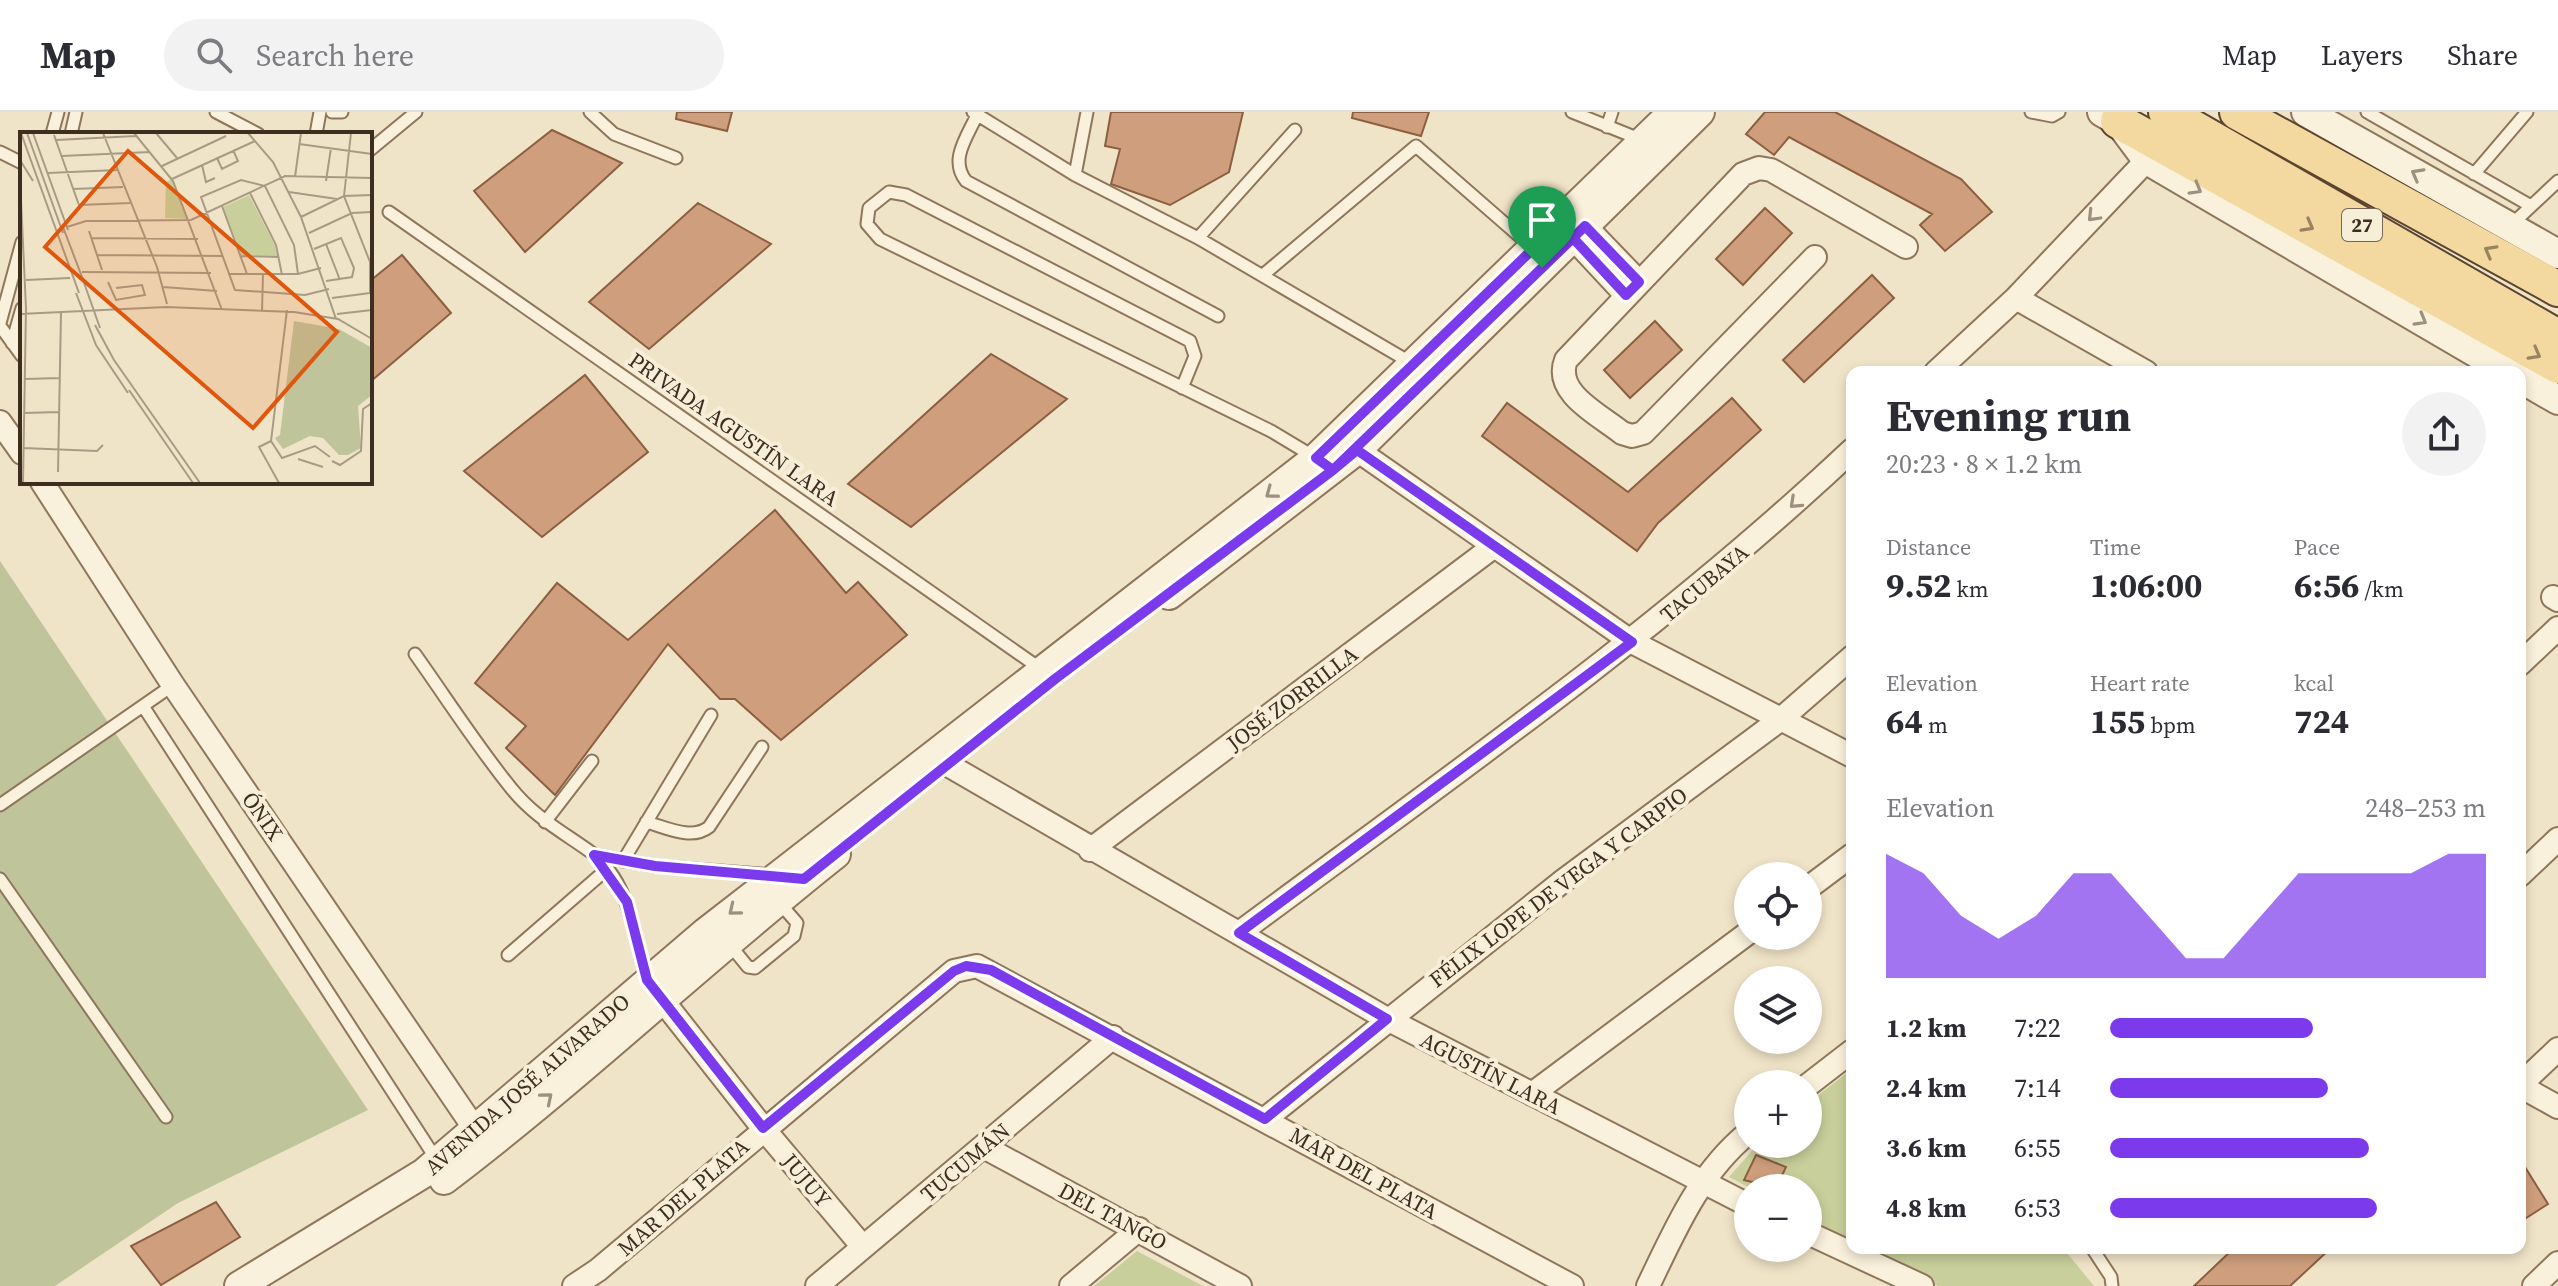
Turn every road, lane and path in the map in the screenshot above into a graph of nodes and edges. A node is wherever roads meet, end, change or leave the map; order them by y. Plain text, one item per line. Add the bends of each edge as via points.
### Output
1 (58, 112) edge
2 (76, 112) edge
3 (216, 112) edge
4 (320, 112) edge
5 (332, 112) edge
6 (342, 112) edge
7 (416, 112) edge
8 (590, 112) edge
9 (1087, 112) edge
10 (1572, 112) edge
11 (1612, 112) edge
12 (1673, 112) edge
13 (1700, 112) edge
14 (2031, 112) edge
15 (2059, 112) edge
16 (2166, 112) edge
17 (2237, 112) edge
18 (2306, 112) edge
19 (2367, 112) edge
20 (2527, 112) edge
21 (974, 114) edge
22 (2110, 116) edge
23 (1607, 127) junction
24 (1295, 130) dead end
25 (53, 131) edge
26 (69, 132) edge
27 (254, 132) edge
28 (316, 132) edge
29 (1653, 145) junction
30 (372, 148) edge
31 (0, 152) edge
32 (676, 158) dead end
33 (2147, 160) junction
34 (20, 162) edge
35 (2474, 174) junction
36 (1075, 175) junction
37 (2558, 181) edge
38 (2531, 206) junction
39 (389, 212) dead end
40 (2510, 226) junction
41 (1579, 232) junction
42 (1198, 238) junction
43 (1906, 247) dead end
44 (2558, 254) edge
45 (1540, 256) junction
46 (1815, 257) dead end
47 (19, 266) edge
48 (1263, 275) junction
49 (1632, 289) junction
50 (2558, 289) edge
51 (2016, 298) junction
52 (20, 315) edge
53 (1218, 316) dead end
54 (0, 324) edge
55 (2558, 337) edge
56 (12, 343) junction
57 (20, 353) edge
58 (1942, 366) edge
59 (2135, 366) edge
60 (2491, 366) edge
61 (2558, 366) edge
62 (1425, 370) junction
63 (2526, 386) edge
64 (1182, 388) junction
65 (2558, 400) edge
66 (0, 422) edge
67 (20, 450) edge
68 (1357, 450) junction
69 (1846, 456) edge
70 (1325, 464) junction
71 (43, 484) edge
72 (1493, 547) junction
73 (2558, 628) edge
74 (1632, 642) junction
75 (415, 654) dead end
76 (2526, 658) edge
77 (1846, 662) edge
78 (1048, 674) junction
79 (173, 685) junction
80 (143, 706) junction
81 (711, 715) dead end
82 (1781, 719) junction
83 (762, 747) dead end
84 (1846, 753) edge
85 (942, 758) junction
86 (592, 761) dead end
87 (0, 805) edge
88 (545, 822) junction
89 (646, 822) junction
90 (2558, 839) edge
91 (1090, 850) junction
92 (594, 855) junction
93 (1846, 860) edge
94 (623, 861) junction
95 (2526, 869) edge
96 (606, 870) junction
97 (1822, 878) edge
98 (0, 879) edge
99 (786, 885) junction
100 (1239, 933) junction
101 (726, 942) junction
102 (1734, 943) edge
103 (508, 955) dead end
104 (654, 990) junction
105 (1387, 1019) junction
106 (1113, 1037) junction
107 (2558, 1049) edge
108 (1846, 1056) edge
109 (1822, 1074) edge
110 (2526, 1080) edge
111 (2526, 1089) edge
112 (1532, 1094) junction
113 (2558, 1107) edge
114 (166, 1117) dead end
115 (1265, 1119) junction
116 (763, 1128) junction
117 (482, 1140) junction
118 (1734, 1146) edge
119 (984, 1147) junction
120 (443, 1169) junction
121 (1701, 1183) junction
122 (1734, 1198) edge
123 (1139, 1229) junction
124 (1822, 1240) edge
125 (863, 1247) junction
126 (1846, 1251) edge
127 (1853, 1254) edge
128 (2096, 1254) edge
129 (2558, 1263) edge
130 (239, 1286) edge
131 (270, 1286) edge
132 (574, 1286) edge
133 (817, 1286) edge
134 (1071, 1286) edge
135 (1240, 1286) edge
136 (1572, 1286) edge
137 (1648, 1286) edge
138 (1922, 1286) edge
139 (2112, 1286) edge
140 (2534, 1286) edge

1 - 25 lane
2 - 26 lane
3 - 27 lane
4 - 28 lane
5 - 6 lane
7 - 30 lane
8 - 32 lane via 614,134
9 - 36 lane
10 - 23 lane
11 - 23 lane
12 - 29 street, AVENIDA JOSÉ ALVARADO
13 - 29 street, AVENIDA JOSÉ ALVARADO
14 - 15 lane
16 - 55 main road, 27
50 -> 17 main road, 27
40 -> 18 street
19 - 35 lane
20 - 35 lane
21 - 36 lane
21 - 53 lane via 957,160 966,181
22 - 33 street
22 -> 61 main road
23 - 29 lane
24 - 42 lane
29 - 41 street, AVENIDA JOSÉ ALVARADO
29 - 45 street, AVENIDA JOSÉ ALVARADO
31 - 34 lane
33 -> 51 street
33 -> 60 street
35 - 38 lane
36 - 42 lane
37 - 38 lane
38 - 40 lane
39 - 78 lane, PRIVADA AGUSTÍN LARA
40 - 44 street
41 - 45 street, AVENIDA JOSÉ ALVARADO
41 - 49 street
42 - 48 lane
43 - 49 street via 1759,168 1732,182
45 - 48 lane via 1416,146
45 - 62 street, AVENIDA JOSÉ ALVARADO
46 - 49 street via 1652,427 1632,436 1570,392 1562,371 1566,360
47 - 54 lane
48 - 62 lane
51 - 58 street
51 - 59 street
52 - 56 lane
54 - 56 lane
56 - 57 lane
62 - 68 street, AVENIDA JOSÉ ALVARADO
62 - 70 street, AVENIDA JOSÉ ALVARADO
63 - 65 street
64 - 64 lane via 880,239 867,224 869,208 889,192 906,195 1190,341 1195,356
64 - 70 lane
66 - 67 street
68 - 70 street, AVENIDA JOSÉ ALVARADO
68 - 72 street
69 -> 74 street, TACUBAYA
70 - 78 street, AVENIDA JOSÉ ALVARADO
71 - 79 street, ÓNIX
72 - 74 street
72 - 91 street, JOSÉ ZORRILLA
73 - 76 street
74 - 82 street
74 - 100 street, TACUBAYA
75 - 88 lane via 511,788
77 - 82 street, FÉLIX LOPE DE VEGA Y CARPIO
78 - 85 street, AVENIDA JOSÉ ALVARADO
79 - 80 lane
79 - 117 street, ÓNIX
80 - 87 lane
80 - 120 lane
81 - 89 lane
82 - 84 street
82 - 105 street, FÉLIX LOPE DE VEGA Y CARPIO
83 - 89 lane via 702,833
85 - 91 street, AGUSTÍN LARA
85 - 99 street, AVENIDA JOSÉ ALVARADO
86 - 88 lane
88 - 92 lane
89 - 94 lane
90 - 95 street
91 - 100 street, AGUSTÍN LARA
92 - 94 lane
92 - 96 lane
93 - 97 street
94 - 99 lane
96 - 103 lane
96 - 104 lane via 627,902
98 - 114 lane
99 - 101 street, AVENIDA JOSÉ ALVARADO
99 - 101 lane via 798,931 758,967 748,967
99 -> 104 street, AVENIDA JOSÉ ALVARADO
100 - 105 street, AGUSTÍN LARA
101 - 104 street, AVENIDA JOSÉ ALVARADO
102 - 112 street
104 - 116 street, JUJUY
104 - 117 street, AVENIDA JOSÉ ALVARADO
105 - 112 street, AGUSTÍN LARA
105 - 115 street, FÉLIX LOPE DE VEGA Y CARPIO
106 - 115 street, MAR DEL PLATA
106 - 116 street, MAR DEL PLATA via 991,970 966,966
106 - 119 street, TUCUMÁN
107 - 110 street
108 - 109 street
111 - 113 street
112 - 121 street, AGUSTÍN LARA
115 - 136 street, MAR DEL PLATA
116 - 125 street, JUJUY
116 - 132 street, MAR DEL PLATA
117 - 120 street, AVENIDA JOSÉ ALVARADO
118 - 121 street
119 - 123 street, DEL TANGO
119 - 125 street, TUCUMÁN
120 - 130 street, AVENIDA JOSÉ ALVARADO
120 - 131 street
121 - 122 street, AGUSTÍN LARA
121 - 137 street
123 - 134 street
123 - 135 street, DEL TANGO
124 - 126 street
125 - 133 street, TUCUMÁN
127 - 138 street
128 - 139 lane
129 - 140 street

